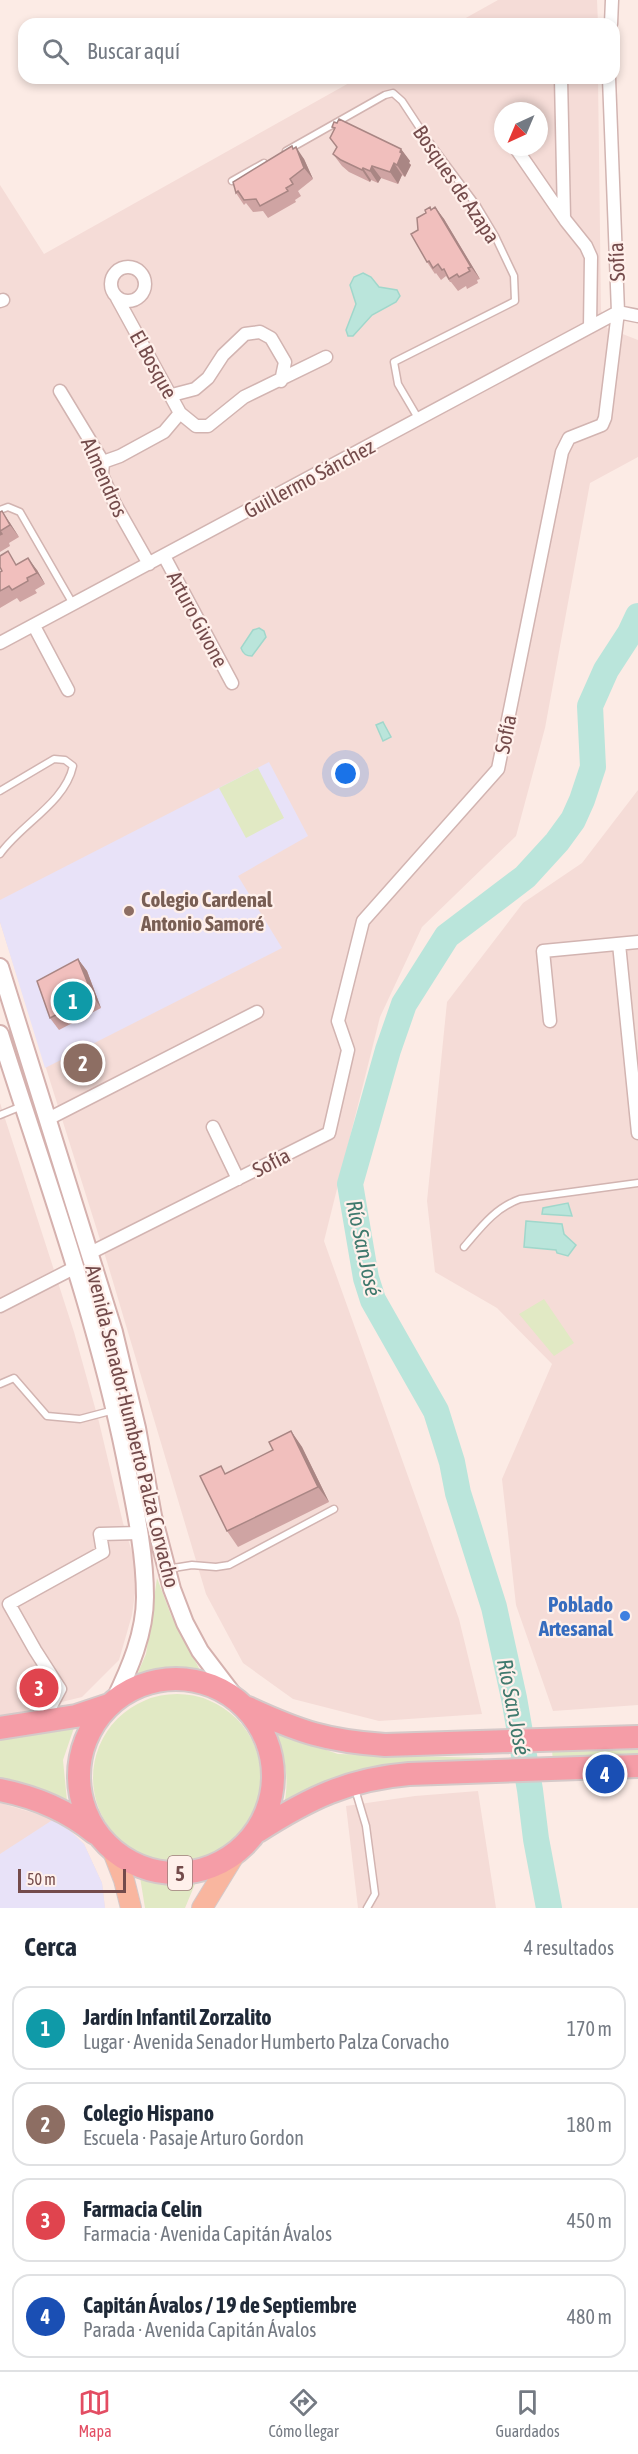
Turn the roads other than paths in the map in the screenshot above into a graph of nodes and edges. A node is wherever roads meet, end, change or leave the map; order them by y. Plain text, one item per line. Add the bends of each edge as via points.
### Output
1 (612, 0) edge
2 (611, 18) edge
3 (561, 84) edge
4 (609, 84) edge
5 (283, 152) edge
6 (521, 156) edge
7 (273, 158) edge
8 (232, 181) edge
9 (564, 219) junction
10 (117, 298) dead end
11 (618, 312) junction
12 (638, 316) edge
13 (590, 327) junction
14 (327, 357) dead end
15 (280, 381) junction
16 (60, 391) dead end
17 (172, 395) junction
18 (180, 413) junction
19 (419, 419) junction
20 (103, 462) junction
21 (0, 510) edge
22 (164, 556) junction
23 (149, 564) junction
24 (73, 605) junction
25 (34, 626) junction
26 (0, 643) edge
27 (232, 682) dead end
28 (68, 690) dead end
29 (0, 791) edge
30 (0, 854) edge
31 (638, 942) edge
32 (619, 944) junction
33 (0, 967) edge
34 (257, 1012) dead end
35 (550, 1021) dead end
36 (0, 1034) edge
37 (22, 1105) junction
38 (0, 1115) edge
39 (48, 1119) junction
40 (213, 1127) dead end
41 (638, 1133) edge
42 (238, 1179) junction
43 (638, 1183) edge
44 (464, 1247) dead end
45 (90, 1253) junction
46 (74, 1268) junction
47 (0, 1306) edge
48 (0, 1384) edge
49 (115, 1410) junction
50 (334, 1509) dead end
51 (139, 1533) junction
52 (166, 1569) junction
53 (112, 1703) junction
54 (241, 1704) junction
55 (43, 1721) junction
56 (0, 1728) edge
57 (638, 1737) edge
58 (638, 1767) edge
59 (353, 1782) junction
60 (0, 1790) edge
61 (256, 1832) junction
62 (106, 1843) junction
63 (235, 1854) junction
64 (131, 1908) edge
65 (202, 1908) edge
66 (367, 1908) edge

1 - 2 street
3 - 9 street
4 - 11 street, Sofía
5 - 19 lane, Bosques de Azapa via 393,93 495,236 514,276 515,301 394,362 398,384
6 - 9 street
7 - 8 lane
9 - 13 street via 591,257
10 - 17 street, El Bosque
11 - 12 street
11 - 13 street, Guillermo Sánchez
11 - 42 street, Sofía via 605,418 602,425 569,438 562,452 498,769 363,921 338,1021 348,1050 329,1133
13 - 19 street, Guillermo Sánchez
14 - 15 street
15 - 17 street via 285,362 271,338 260,332 244,334 208,378 195,389
15 - 18 street via 244,397 208,426 196,426
16 - 20 street, Almendros
17 - 18 street, El Bosque
18 - 20 street, El Bosque via 164,432
19 - 22 street, Guillermo Sánchez
20 - 23 street, Almendros via 102,475 115,504
21 - 24 lane via 8,507 20,512
22 - 23 street, Guillermo Sánchez
22 - 27 street, Arturo Givone
23 - 24 street, Guillermo Sánchez
24 - 25 street, Guillermo Sánchez
25 - 26 street, Guillermo Sánchez
25 - 28 street
29 - 30 lane via 54,759 73,766 70,779
31 - 32 street
32 - 35 street via 543,951
32 - 41 street
33 - 39 main road, Avenida Senador Humberto Palza Corvacho
34 - 39 street
36 - 37 main road, Avenida Senador Humberto Palza Corvacho
37 - 38 lane
37 - 46 main road, Avenida Senador Humberto Palza Corvacho
39 - 45 main road, Avenida Senador Humberto Palza Corvacho
40 - 42 street
42 - 45 street, Sofía
43 - 44 lane via 520,1199 494,1213
45 - 52 main road, Avenida Senador Humberto Palza Corvacho via 124,1372
46 - 47 street
46 - 49 main road, Avenida Senador Humberto Palza Corvacho
48 - 49 lane via 14,1378 47,1416 80,1419
49 - 51 main road, Avenida Senador Humberto Palza Corvacho
50 - 52 lane via 229,1564
51 - 53 main road, Avenida Senador Humberto Palza Corvacho via 145,1597 142,1621 133,1655
51 - 55 street via 100,1534 104,1552 9,1604 60,1689
52 - 54 main road, Avenida Senador Humberto Palza Corvacho via 192,1637
53 - 54 highway via 150,1682 176,1679 202,1682
53 - 55 highway via 88,1713
53 - 62 highway via 89,1732 79,1775 85,1808
54 - 57 highway via 304,1732 341,1741 385,1744
54 - 61 highway via 265,1737 272,1761 271,1798
55 - 56 highway
58 - 59 highway, 5 via 409,1774
59 - 61 highway, 5 via 312,1798
59 - 66 lane via 366,1826 375,1894
60 - 62 highway, 5 via 52,1805 72,1815
61 - 63 highway, 5
62 - 63 highway, 5 via 140,1866 173,1873 206,1869
62 - 64 main road via 124,1880
63 - 65 main road

